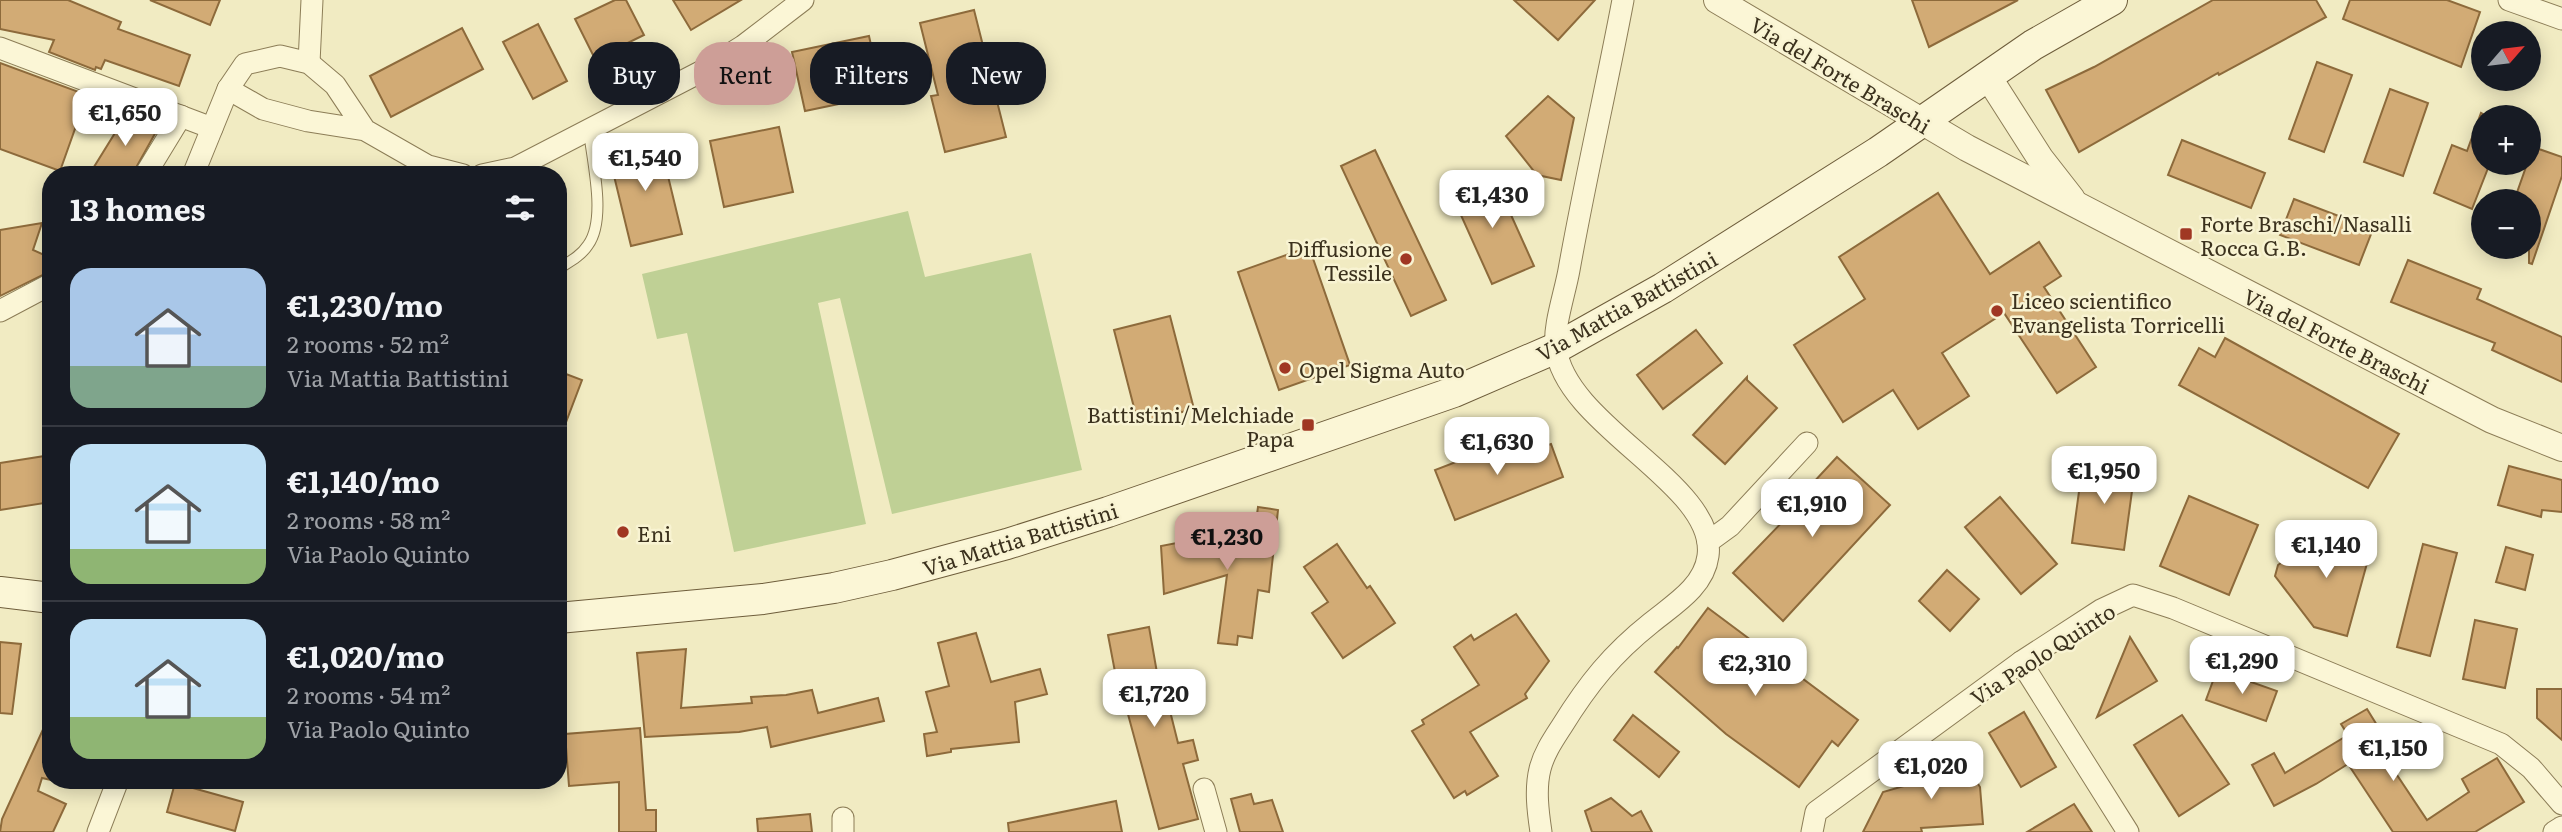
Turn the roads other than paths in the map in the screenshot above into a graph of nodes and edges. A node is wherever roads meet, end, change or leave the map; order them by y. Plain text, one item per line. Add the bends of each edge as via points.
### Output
1 (312, 0) edge
2 (803, 0) edge
3 (1623, 0) edge
4 (1717, 0) edge
5 (2112, 0) edge
6 (2509, 0) edge
7 (2562, 19) edge
8 (0, 48) edge
9 (309, 63) junction
10 (1987, 75) junction
11 (229, 89) junction
12 (181, 116) junction
13 (1922, 122) junction
14 (212, 128) junction
15 (365, 130) junction
16 (589, 131) junction
17 (150, 166) edge
18 (197, 166) edge
19 (428, 166) edge
20 (519, 166) edge
21 (2078, 206) junction
22 (567, 263) edge
23 (42, 289) edge
24 (0, 311) edge
25 (1556, 348) junction
26 (1807, 443) dead end
27 (2562, 448) edge
28 (1708, 542) junction
29 (0, 593) edge
30 (42, 597) edge
31 (567, 617) edge
32 (2021, 662) junction
33 (115, 789) edge
34 (1204, 789) dead end
35 (2562, 804) edge
36 (2562, 827) edge
37 (98, 832) edge
38 (1216, 832) edge
39 (1541, 832) edge
40 (1812, 832) edge
41 (2128, 832) edge
42 (2554, 832) edge

1 - 9 street
2 - 16 street via 727,57
3 - 25 street
4 - 13 street, Via del Forte Braschi
5 - 10 main road, Via Mattia Battistini
6 - 7 street
8 - 12 street
9 - 11 street via 280,56 244,64
9 - 15 street via 335,85
10 - 13 main road, Via Mattia Battistini
10 - 21 street, Via del Forte Braschi via 2040,158
11 - 14 street
11 - 15 street via 263,108
12 - 14 street
12 - 17 street
13 - 21 street, Via del Forte Braschi
13 - 25 main road, Via Mattia Battistini via 1663,288
14 - 18 street
15 - 19 street
16 - 20 street
16 - 22 lane via 596,229 584,251
21 - 27 street, Via del Forte Braschi via 2492,420
23 - 24 street
25 - 28 street via 1574,393 1679,493 1701,523
25 - 31 main road, Via Mattia Battistini via 1454,392 1007,544 892,575 773,598
26 - 28 street via 1730,526
28 - 39 street via 1700,578 1593,678 1550,746 1538,784
29 - 30 main road
32 - 35 street, Via Paolo Quinto via 2101,610 2133,595 2501,744 2531,768
32 - 40 street, Via Paolo Quinto via 1816,812
32 - 41 street
33 - 37 street
34 - 38 street
36 - 42 street

